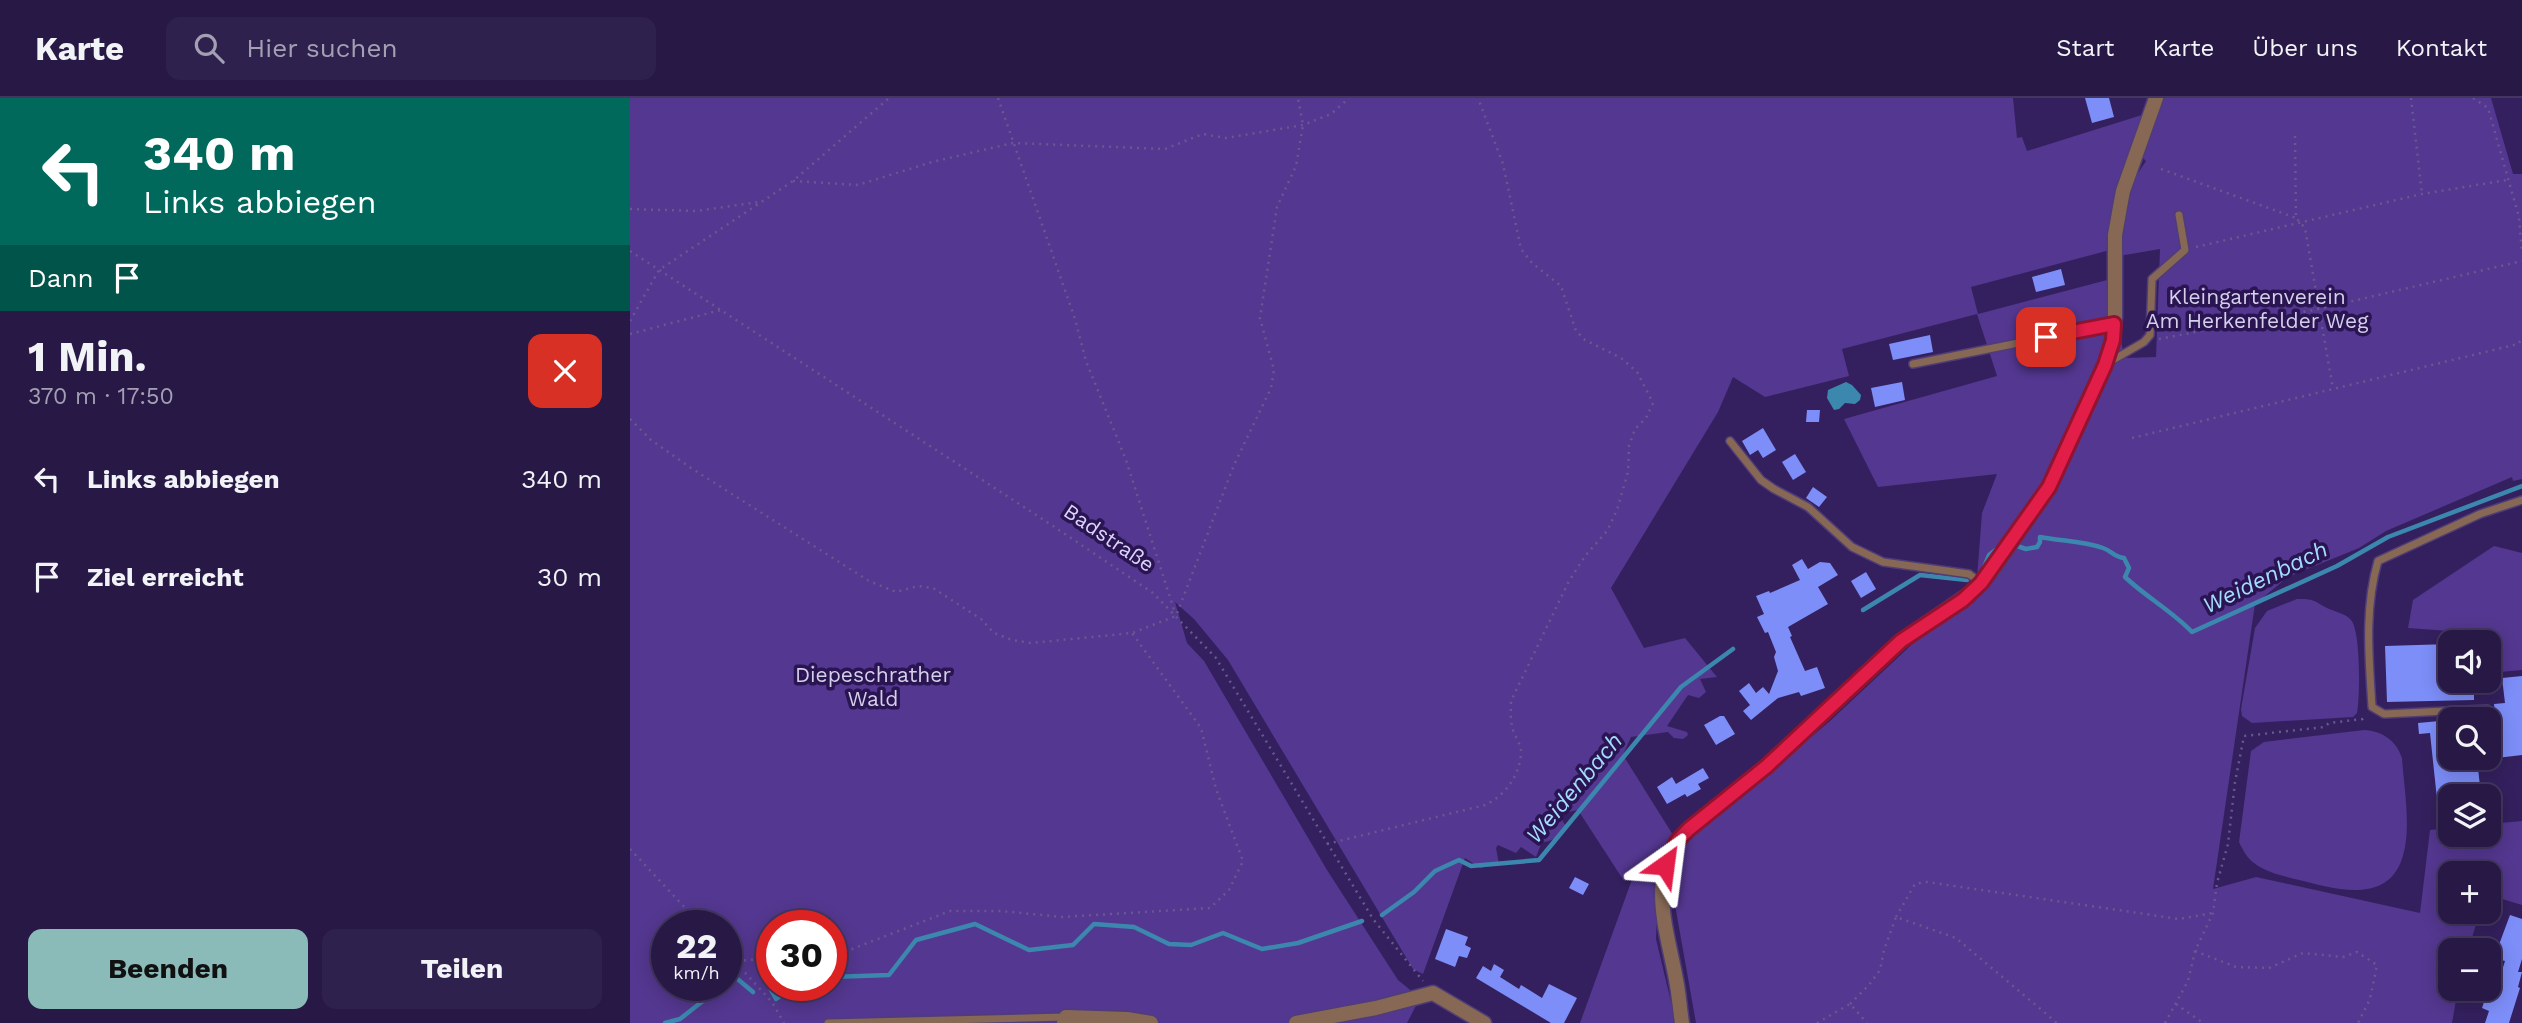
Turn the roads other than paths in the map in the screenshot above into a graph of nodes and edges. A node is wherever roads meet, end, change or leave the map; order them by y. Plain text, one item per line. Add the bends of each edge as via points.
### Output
1 (2156, 98) edge
2 (2179, 215) dead end
3 (2114, 324) junction
4 (1913, 364) dead end
5 (2105, 365) junction
6 (1730, 441) dead end
7 (2522, 500) edge
8 (1981, 583) junction
9 (2438, 711) edge
10 (1065, 1020) edge
11 (828, 1023) edge
12 (1151, 1023) edge
13 (1296, 1023) edge
14 (1484, 1023) edge
15 (1682, 1023) edge

1 - 3 street via 2120,207 2115,235
2 - 5 lane via 2185,250 2152,279 2150,335
3 - 4 lane
3 - 5 street
5 - 8 street via 2049,487
6 - 8 lane via 1761,480 1808,507 1852,547 1883,562 1969,574
7 - 9 lane via 2378,561 2367,622 2371,707 2384,714
8 - 15 street via 1901,641 1767,766 1678,840 1665,865 1661,906
10 - 11 lane
10 - 12 street
13 - 14 street via 1433,993

